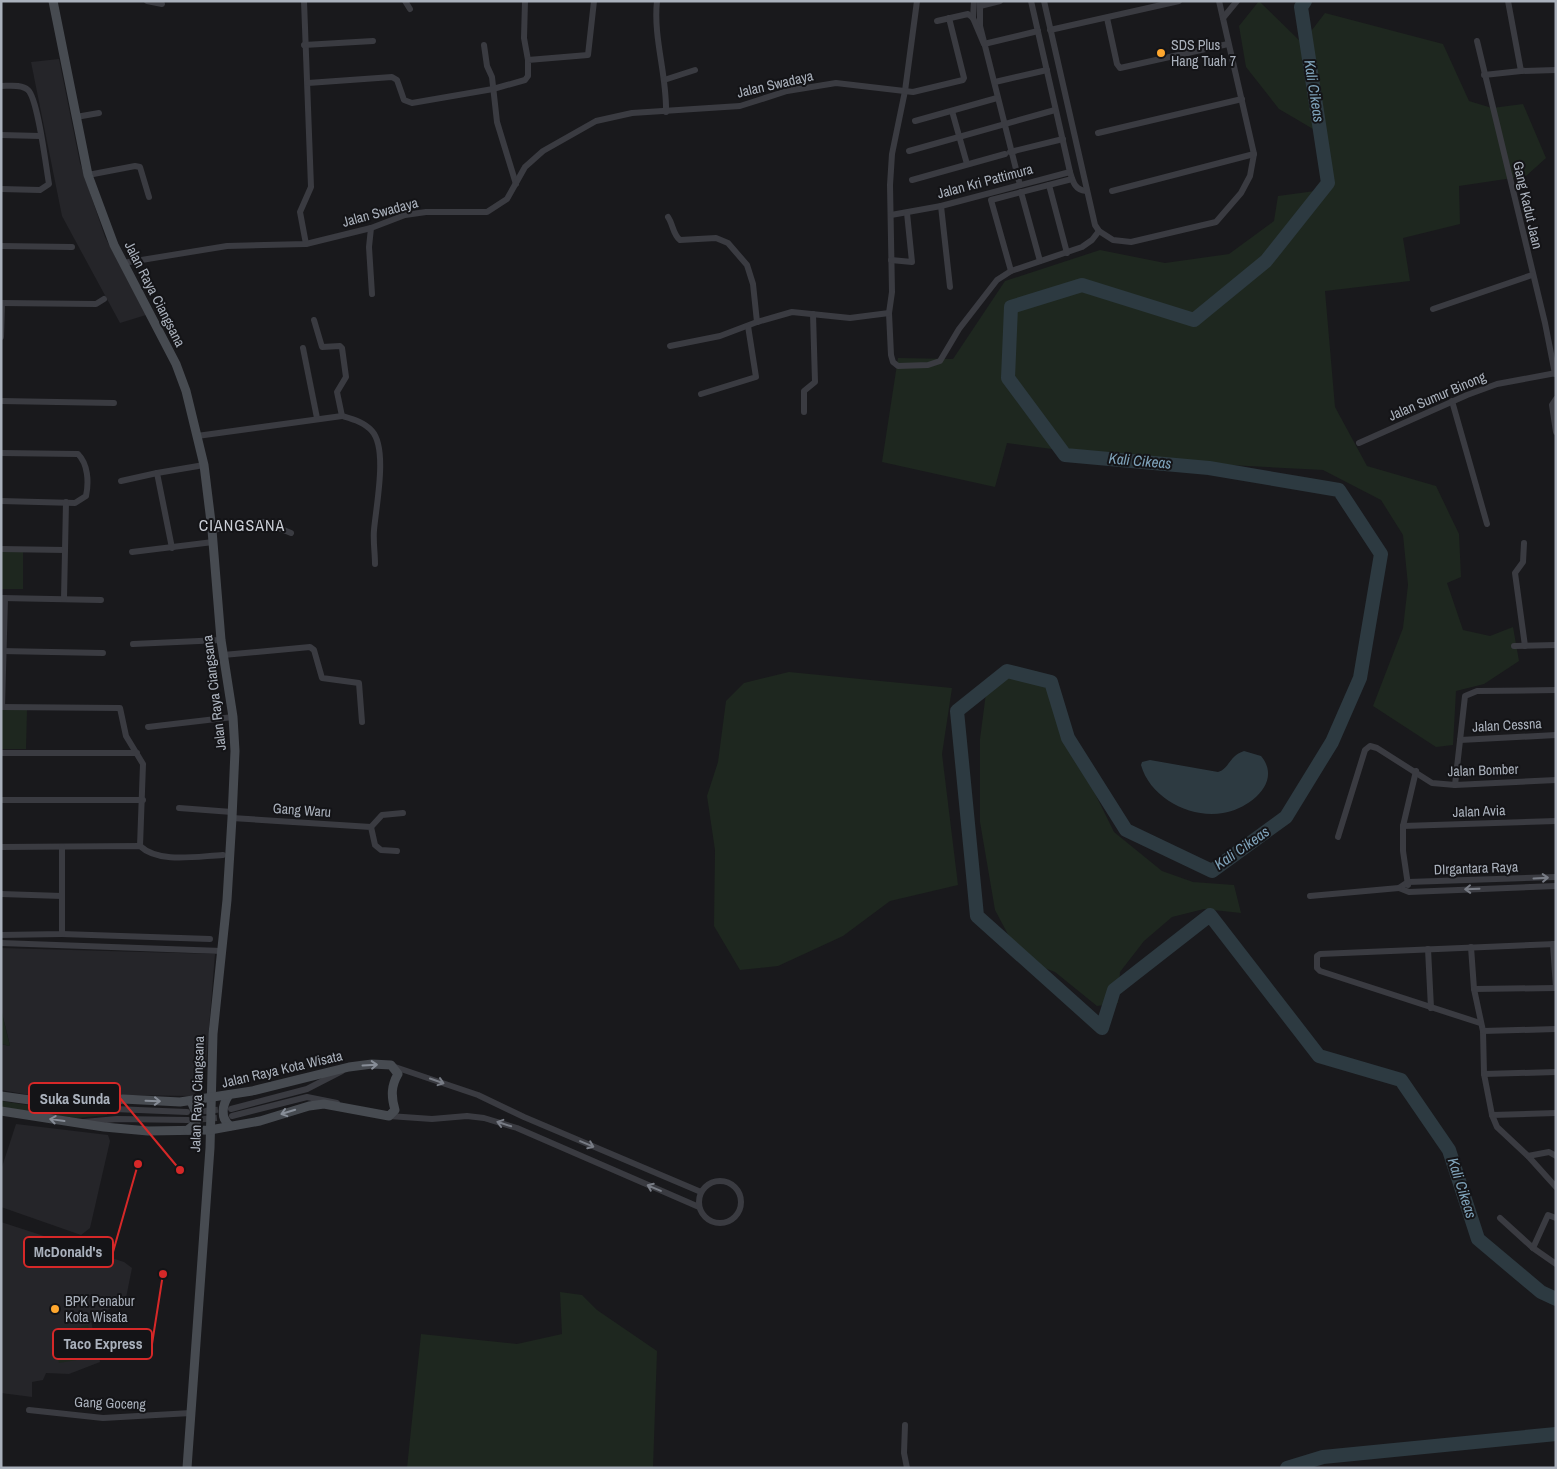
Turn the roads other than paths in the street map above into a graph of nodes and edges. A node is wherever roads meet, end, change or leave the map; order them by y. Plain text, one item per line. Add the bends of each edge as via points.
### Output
1 (53, 1) edge
2 (147, 1) edge
3 (304, 1) edge
4 (405, 1) edge
5 (525, 1) edge
6 (594, 1) edge
7 (656, 1) edge
8 (917, 1) edge
9 (1000, 1) edge
10 (1031, 1) edge
11 (1044, 1) edge
12 (1179, 1) edge
13 (1219, 1) edge
14 (1237, 1) edge
15 (1508, 1) edge
16 (978, 3) edge
17 (162, 4) dead end
18 (410, 9) dead end
19 (949, 18) junction
20 (973, 18) junction
21 (1107, 18) junction
22 (1223, 18) junction
23 (937, 21) dead end
24 (1050, 30) junction
25 (1038, 31) junction
26 (373, 41) dead end
27 (1477, 42) dead end
28 (984, 44) junction
29 (1228, 44) junction
30 (304, 45) junction
31 (484, 45) dead end
32 (528, 60) junction
33 (696, 70) dead end
34 (1047, 70) junction
35 (1556, 70) edge
36 (1521, 72) junction
37 (1484, 75) junction
38 (664, 80) junction
39 (995, 82) junction
40 (308, 83) junction
41 (1, 86) edge
42 (493, 89) junction
43 (905, 91) junction
44 (997, 98) junction
45 (1242, 99) junction
46 (1055, 110) junction
47 (952, 111) junction
48 (666, 112) junction
49 (99, 113) dead end
50 (76, 117) junction
51 (915, 121) dead end
52 (1003, 124) junction
53 (1098, 133) dead end
54 (1, 135) edge
55 (40, 136) junction
56 (959, 136) junction
57 (1062, 139) junction
58 (908, 151) dead end
59 (1008, 153) junction
60 (1254, 154) junction
61 (967, 164) junction
62 (88, 175) junction
63 (1071, 175) junction
64 (912, 180) dead end
65 (516, 184) junction
66 (1020, 185) junction
67 (1049, 185) junction
68 (1, 190) edge
69 (1112, 191) dead end
70 (1022, 192) junction
71 (1086, 192) junction
72 (149, 197) dead end
73 (941, 206) junction
74 (907, 213) junction
75 (891, 215) junction
76 (668, 217) dead end
77 (371, 228) junction
78 (1099, 231) junction
79 (306, 244) junction
80 (1, 246) edge
81 (72, 247) dead end
82 (1066, 252) junction
83 (891, 260) junction
84 (1040, 261) junction
85 (123, 263) junction
86 (1011, 271) junction
87 (1532, 275) junction
88 (950, 287) dead end
89 (372, 294) dead end
90 (104, 299) dead end
91 (2, 303) edge
92 (1433, 309) dead end
93 (890, 313) junction
94 (813, 314) junction
95 (314, 320) dead end
96 (757, 322) junction
97 (748, 326) junction
98 (1, 337) edge
99 (670, 346) dead end
100 (302, 348) dead end
101 (1555, 374) edge
102 (701, 394) dead end
103 (1556, 399) edge
104 (1, 401) edge
105 (1452, 401) junction
106 (114, 403) dead end
107 (804, 412) dead end
108 (342, 416) junction
109 (317, 418) junction
110 (1556, 432) edge
111 (196, 436) junction
112 (1359, 443) dead end
113 (1, 453) edge
114 (204, 465) junction
115 (157, 473) junction
116 (121, 481) dead end
117 (1, 501) edge
118 (66, 502) junction
119 (1487, 524) dead end
120 (212, 530) junction
121 (292, 533) dead end
122 (213, 542) junction
123 (1524, 543) dead end
124 (172, 548) junction
125 (1, 549) edge
126 (65, 550) junction
127 (132, 552) dead end
128 (375, 564) dead end
129 (3, 598) edge
130 (64, 599) junction
131 (101, 600) dead end
132 (220, 640) junction
133 (133, 644) dead end
134 (1556, 644) edge
135 (1514, 646) dead end
136 (1525, 646) junction
137 (2, 651) edge
138 (103, 652) dead end
139 (223, 655) junction
140 (1556, 690) edge
141 (2, 707) edge
142 (233, 717) junction
143 (362, 722) dead end
144 (148, 727) dead end
145 (1556, 735) edge
146 (1460, 740) junction
147 (1, 753) edge
148 (138, 753) junction
149 (1416, 771) junction
150 (1556, 780) edge
151 (1455, 785) junction
152 (1, 800) edge
153 (142, 800) junction
154 (179, 808) dead end
155 (402, 813) dead end
156 (232, 815) junction
157 (1556, 821) edge
158 (1402, 826) junction
159 (371, 827) junction
160 (1338, 837) dead end
161 (140, 846) junction
162 (1, 847) edge
163 (62, 847) junction
164 (397, 851) dead end
165 (223, 855) dead end
166 (1556, 877) edge
167 (1408, 882) junction
168 (1506, 884) junction
169 (1556, 886) edge
170 (1399, 888) junction
171 (1409, 892) junction
172 (1, 894) edge
173 (62, 896) junction
174 (1310, 896) dead end
175 (62, 934) junction
176 (1, 935) edge
177 (210, 939) dead end
178 (1, 943) edge
179 (1554, 944) edge
180 (1471, 947) junction
181 (1428, 949) junction
182 (222, 951) junction
183 (1556, 988) edge
184 (1474, 989) junction
185 (1431, 1008) junction
186 (1480, 1023) junction
187 (1556, 1029) edge
188 (1483, 1031) junction
189 (391, 1065) junction
190 (349, 1067) junction
191 (409, 1071) junction
192 (1556, 1072) edge
193 (398, 1074) junction
194 (1484, 1074) junction
195 (1, 1096) edge
196 (229, 1096) junction
197 (211, 1099) junction
198 (191, 1101) junction
199 (81, 1107) junction
200 (231, 1108) tunnel mouth
201 (1, 1111) edge
202 (187, 1112) tunnel mouth
203 (370, 1112) junction
204 (392, 1113) junction
205 (1556, 1114) edge
206 (1492, 1115) junction
207 (232, 1116) tunnel mouth
208 (188, 1120) tunnel mouth
209 (74, 1123) junction
210 (230, 1126) junction
211 (188, 1130) junction
212 (210, 1130) junction
213 (1528, 1156) junction
214 (1556, 1156) edge
215 (1556, 1187) edge
216 (701, 1192) junction
217 (699, 1207) junction
218 (1500, 1218) dead end
219 (1556, 1218) edge
220 (1533, 1248) junction
221 (1556, 1264) edge
222 (29, 1410) dead end
223 (191, 1413) junction
224 (905, 1425) dead end
225 (187, 1468) edge
226 (907, 1468) edge

1 - 50 main road, Jalan Raya Ciangsana
2 - 17 street
3 - 30 street
4 - 18 street
5 - 32 street via 524,38
6 - 32 street via 588,55
7 - 38 street
8 - 43 street
9 - 16 street
10 - 25 street
11 - 24 street
12 - 21 street
13 - 22 street
14 - 22 street
15 - 36 street
16 - 20 street
16 - 28 street
19 - 20 street via 965,13
19 - 23 street
19 - 43 street, Jalan Swadaya via 964,78 913,92
20 - 28 street
21 - 24 street
21 - 29 street via 1120,68
22 - 29 street
24 - 71 street
25 - 28 street
25 - 34 street
26 - 30 street
27 - 37 street, Gang Kadut Jaan
28 - 39 street
29 - 45 street
30 - 40 street
31 - 42 street
32 - 42 street via 525,80
33 - 38 street
34 - 39 street
34 - 46 street
35 - 36 street
36 - 37 street
37 - 87 street, Gang Kadut Jaan
38 - 48 street
39 - 44 street
40 - 42 street via 392,77 397,80 404,100 412,103
40 - 79 street via 311,187 300,212
41 - 55 street via 23,86 29,90
42 - 65 street via 497,122
43 - 48 street, Jalan Swadaya via 836,83 787,91 740,106
43 - 75 street via 892,154
44 - 47 street
44 - 52 street
45 - 53 street
45 - 60 street
46 - 52 street
46 - 57 street
47 - 51 street
47 - 56 street
48 - 65 street, Jalan Swadaya via 632,113 596,121 543,151 525,167
49 - 50 street
50 - 62 main road, Jalan Raya Ciangsana
52 - 56 street
52 - 59 street
54 - 55 street
55 - 68 street via 49,184 40,190
56 - 58 street
56 - 61 street
57 - 59 street
57 - 63 street
59 - 61 street
59 - 66 street
60 - 69 street
60 - 78 street via 1250,176 1241,193 1216,222 1131,242 1113,240
61 - 64 street
62 - 72 street via 135,166 140,168
62 - 85 main road, Jalan Raya Ciangsana
63 - 66 street, Jalan Kri Pattimura
63 - 67 street
63 - 71 street via 1076,187
65 - 77 street, Jalan Swadaya via 507,199 487,212 426,212
66 - 73 street, Jalan Kri Pattimura
67 - 70 street
67 - 82 street
70 - 84 street
70 - 86 street via 991,200
71 - 78 street
73 - 74 street, Jalan Kri Pattimura
73 - 88 street
74 - 75 street, Jalan Kri Pattimura
74 - 83 street via 912,262
75 - 83 street
76 - 96 street via 676,238 716,238 728,243 747,265 753,284
77 - 79 street, Jalan Swadaya
77 - 89 street
78 - 82 street via 1082,247
79 - 85 street, Jalan Swadaya via 227,246
80 - 81 street
82 - 84 street
83 - 93 street
84 - 86 street
85 - 111 main road, Jalan Raya Ciangsana via 176,364
86 - 93 street via 997,280 959,329 945,355 935,363 898,366 893,362
87 - 92 street
87 - 101 street, Gang Kadut Jaan
90 - 91 street via 96,304
91 - 98 street
93 - 94 street via 850,318
94 - 96 street via 792,312
94 - 107 street via 815,382 804,391
95 - 108 street via 322,347 342,348 346,377 337,392
96 - 97 street
97 - 99 street via 720,336
97 - 102 street via 756,377
100 - 109 street
101 - 105 street, Jalan Sumur Binong via 1497,384
103 - 110 street via 1552,405
104 - 106 street
105 - 112 street, Jalan Sumur Binong
105 - 119 street
108 - 109 street
108 - 128 street via 356,420 373,432 380,453
109 - 111 street
111 - 114 main road, Jalan Raya Ciangsana
113 - 118 street via 78,454 87,478 86,496 75,503
114 - 115 street
114 - 120 main road, Jalan Raya Ciangsana
115 - 116 street
115 - 124 street
117 - 118 street
118 - 126 street
120 - 121 street via 264,522
120 - 122 main road, Jalan Raya Ciangsana
122 - 124 street
122 - 132 main road, Jalan Raya Ciangsana
123 - 136 street via 1523,562 1515,573
124 - 127 street
125 - 126 street
126 - 130 street
129 - 130 street
129 - 137 street
130 - 131 street
132 - 133 street
132 - 139 main road, Jalan Raya Ciangsana
134 - 136 street
135 - 136 street
137 - 138 street
137 - 141 street
139 - 142 main road, Jalan Raya Ciangsana
139 - 143 street via 310,647 314,650 322,678 358,683
140 - 146 street via 1477,691 1465,696
141 - 148 street via 120,708 126,736
142 - 144 street
142 - 156 main road, Jalan Raya Ciangsana
145 - 146 street, Jalan Cessna
146 - 151 street
147 - 148 street
148 - 153 street via 143,764
149 - 151 street, Jalan Bomber via 1432,783
149 - 158 street
149 - 160 street, Jalan Bomber via 1375,746 1368,747
150 - 151 street, Jalan Bomber
152 - 153 street
153 - 161 street
154 - 156 street, Gang Waru
155 - 159 street via 382,815
156 - 159 street, Gang Waru
156 - 182 main road, Jalan Raya Ciangsana
157 - 158 street, Jalan Avia
158 - 167 street
159 - 164 street via 375,845 381,850
161 - 163 street
161 - 165 street via 158,856
162 - 163 street
163 - 173 street
168 -> 166 street, DIrgantara Raya
167 - 168 street, DIrgantara Raya
167 - 170 street, DIrgantara Raya
167 - 171 street
168 - 169 street, DIrgantara Raya
168 -> 171 street, DIrgantara Raya
170 - 171 street, DIrgantara Raya
170 - 174 street, DIrgantara Raya
172 - 173 street
173 - 175 street
175 - 176 street
175 - 177 street
178 - 182 street
179 - 180 street
179 - 183 street
180 - 181 street
180 - 184 street
181 - 185 street
181 - 185 street via 1320,954 1317,956 1317,968 1320,972
182 - 197 main road, Jalan Raya Ciangsana via 213,1034
183 - 184 street
184 - 186 street
185 - 186 street
186 - 188 street
187 - 188 street
188 - 194 street
190 -> 189 main road, Jalan Raya Kota Wisata
189 - 191 street
189 - 193 main road
190 - 196 main road, Jalan Raya Kota Wisata
190 - 200 street via 307,1089
191 - 193 street
191 -> 216 street via 478,1095
192 - 194 street
193 - 204 main road via 393,1083
194 - 206 street
195 - 199 main road, Jalan Raya Kota Wisata
196 - 197 main road, Jalan Raya Kota Wisata
196 - 210 main road via 223,1107 224,1119
197 - 198 main road, Jalan Raya Kota Wisata
197 - 212 main road, Jalan Raya Ciangsana
199 -> 198 main road, Jalan Raya Kota Wisata via 123,1099
198 - 211 main road via 196,1123
199 - 202 street
209 -> 201 main road
203 - 204 main road
203 - 207 street via 307,1097
203 -> 210 main road via 324,1104
217 -> 204 street via 517,1128 484,1118 406,1118
205 - 206 street
206 - 213 street via 1498,1127
208 - 209 street via 117,1119
209 - 211 main road via 144,1130
210 - 212 main road
211 - 212 main road
212 - 223 main road, Jalan Raya Ciangsana
213 - 214 street via 1548,1152
213 - 215 street
216 - 217 street
216 - 217 street via 713,1182 728,1182 740,1194 741,1202 736,1216 719,1223 710,1221
218 - 220 street
219 - 220 street via 1548,1215
220 - 221 street
222 - 223 street, Gang Goceng via 103,1418
223 - 225 main road, Jalan Raya Ciangsana
224 - 226 street

